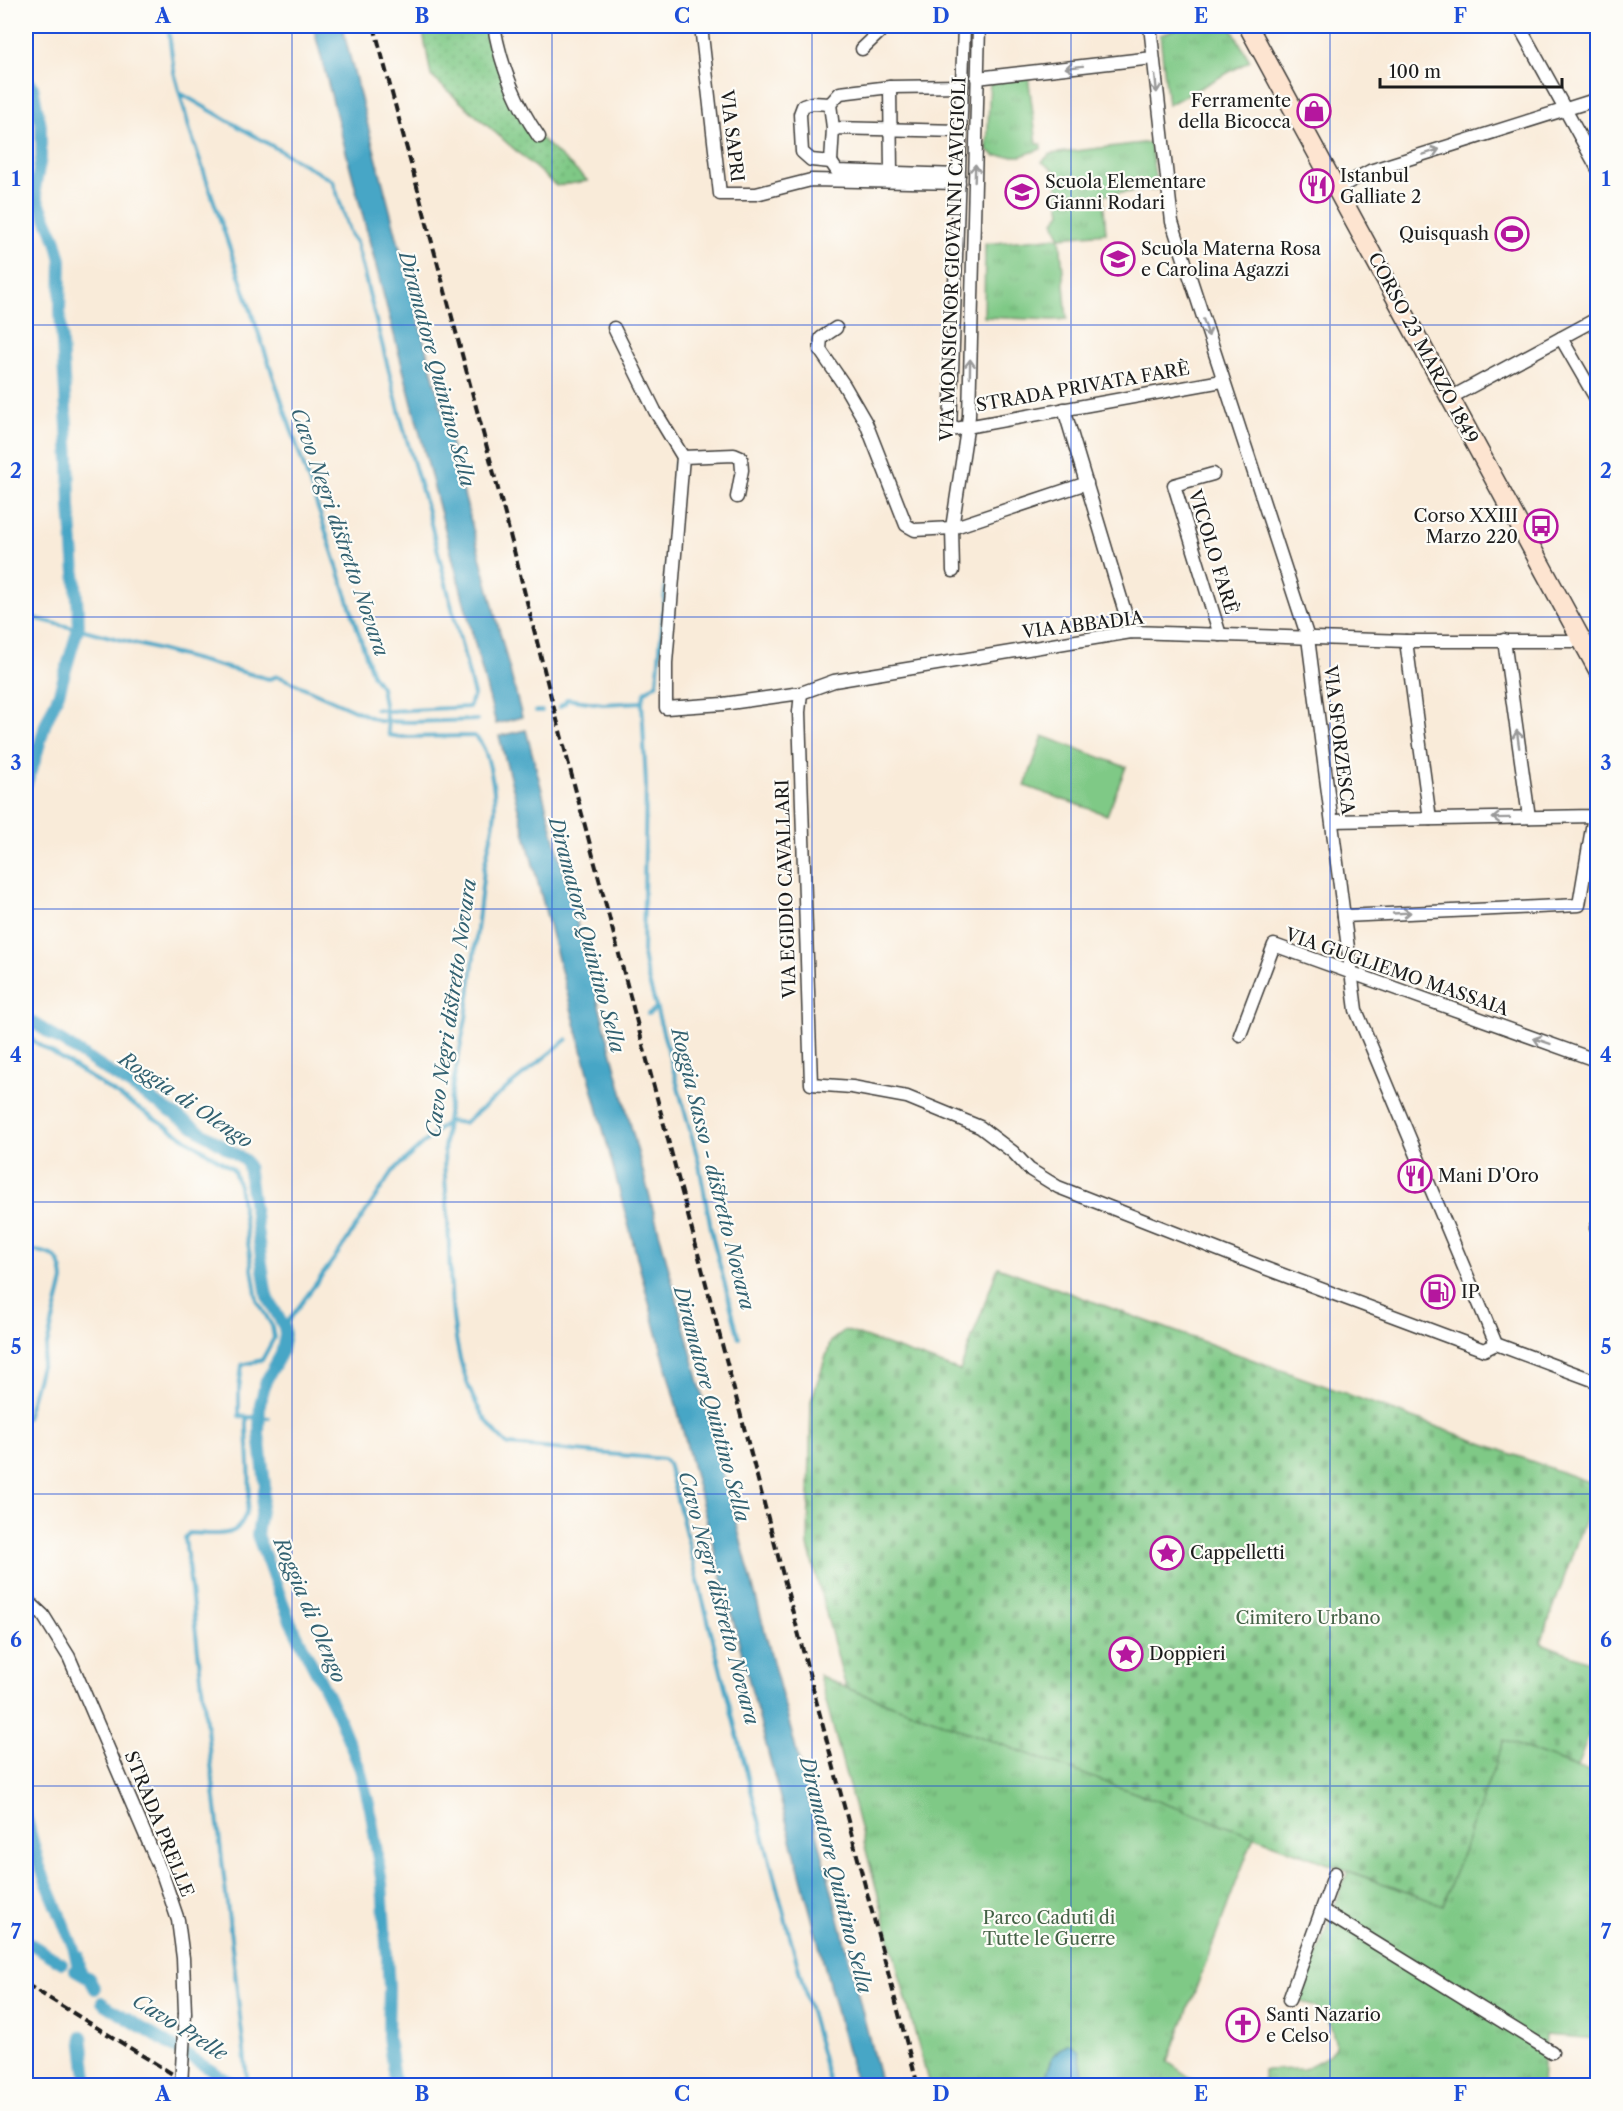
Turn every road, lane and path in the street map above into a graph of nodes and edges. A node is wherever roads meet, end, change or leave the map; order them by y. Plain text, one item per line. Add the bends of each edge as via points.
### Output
1 (494, 26) edge
2 (701, 26) edge
3 (891, 26) edge
4 (964, 26) edge
5 (979, 26) edge
6 (1150, 26) edge
7 (1248, 26) edge
8 (1519, 26) edge
9 (862, 49) dead end
10 (1153, 58) junction
11 (977, 78) junction
12 (962, 86) junction
13 (890, 87) junction
14 (1598, 99) edge
15 (830, 104) junction
16 (1564, 110) junction
17 (833, 128) junction
18 (891, 129) junction
19 (960, 131) junction
20 (539, 137) dead end
21 (831, 162) junction
22 (1598, 169) edge
23 (891, 172) junction
24 (959, 179) junction
25 (1338, 188) junction
26 (1598, 318) edge
27 (614, 328) dead end
28 (836, 328) dead end
29 (1561, 338) junction
30 (1222, 381) junction
31 (1450, 398) junction
32 (1598, 402) edge
33 (1064, 409) junction
34 (969, 426) junction
35 (950, 430) joint
36 (683, 457) junction
37 (1214, 474) dead end
38 (1087, 483) junction
39 (737, 497) dead end
40 (952, 528) junction
41 (953, 571) dead end
42 (1131, 633) junction
43 (1220, 636) junction
44 (1308, 638) junction
45 (1504, 640) junction
46 (1406, 641) junction
47 (1582, 641) junction
48 (1598, 670) edge
49 (801, 693) junction
50 (1596, 813) edge
51 (1529, 817) junction
52 (1430, 819) junction
53 (1332, 821) junction
54 (1344, 916) junction
55 (1353, 974) junction
56 (1240, 1035) dead end
57 (1598, 1061) edge
58 (1496, 1344) junction
59 (1598, 1382) edge
60 (26, 1599) edge
61 (1335, 1873) dead end
62 (1322, 1910) junction
63 (1290, 2000) dead end
64 (1552, 2052) dead end
65 (181, 2085) edge

1 - 20 street via 509,86
2 - 24 street, VIA SAPRI via 720,194 756,194 811,180
3 - 9 street
4 - 12 street, VIA MONSIGNOR GIOVANNI CAVIGIOLI
5 - 11 street, VIA MONSIGNOR GIOVANNI CAVIGIOLI
6 - 10 street, VIA SFORZESCA
7 - 25 main road, CORSO 23 MARZO 1849
8 - 16 street
10 -> 11 street
10 -> 30 street, VIA SFORZESCA via 1172,222
34 -> 11 street, VIA MONSIGNOR GIOVANNI CAVIGIOLI
12 - 13 street
12 - 19 street, VIA MONSIGNOR GIOVANNI CAVIGIOLI
13 - 15 street via 840,93
13 - 18 street
14 - 16 street
15 - 17 street
15 - 21 street via 802,106 800,114 802,152 811,160
16 - 22 street
25 -> 16 street via 1370,171
17 - 18 street
17 - 21 street
18 - 19 street
18 - 23 street
19 - 24 street, VIA MONSIGNOR GIOVANNI CAVIGIOLI
21 - 23 street via 837,171
23 - 24 street
24 - 35 street, VIA MONSIGNOR GIOVANNI CAVIGIOLI
25 - 31 main road, CORSO 23 MARZO 1849
26 - 29 street
27 - 36 street
28 - 40 street via 821,338 820,350 866,423 906,525 915,530
29 - 31 street
29 - 32 street
30 - 33 street, STRADA PRIVATA FARÈ
30 - 44 street, VIA SFORZESCA
31 - 47 main road, CORSO 23 MARZO 1849
33 - 34 street, STRADA PRIVATA FARÈ
33 - 38 street
34 - 35 street, STRADA PRIVATA FARÈ
34 - 40 street, VIA MONSIGNOR GIOVANNI CAVIGIOLI
36 - 39 street via 741,458
36 - 49 street, VIA ABBADIA via 666,663 666,708
37 - 43 street, VICOLO FARÈ via 1174,485
38 - 40 street
38 - 42 street
40 - 41 street, VIA MONSIGNOR GIOVANNI CAVIGIOLI
42 - 43 street, VIA ABBADIA
42 - 49 street, VIA ABBADIA via 834,681
43 - 44 street, VIA ABBADIA
44 - 46 street, VIA ABBADIA
44 - 53 street, VIA SFORZESCA
45 - 46 street, VIA ABBADIA
45 - 47 street, VIA ABBADIA
51 -> 45 street
46 - 52 street
47 - 48 main road, CORSO 23 MARZO 1849
49 - 58 street, VIA EGIDIO CAVALLARI via 811,1083 907,1097 980,1127 1029,1169 1058,1187 1484,1350
50 - 51 street
54 -> 50 street via 1579,905
51 -> 52 street
52 - 53 street
53 - 54 street, VIA SFORZESCA
54 - 55 street, VIA SFORZESCA
55 - 56 street, VIA GUGLIEMO MASSAIA via 1274,945
57 -> 55 street, VIA GUGLIEMO MASSAIA
55 - 58 street, VIA SFORZESCA via 1356,1010
58 - 59 street
60 - 65 street, STRADA PRELLE, bridge via 43,1614 69,1657 164,1876 178,1920 183,1958
61 - 62 street
62 - 63 street
62 - 64 street

